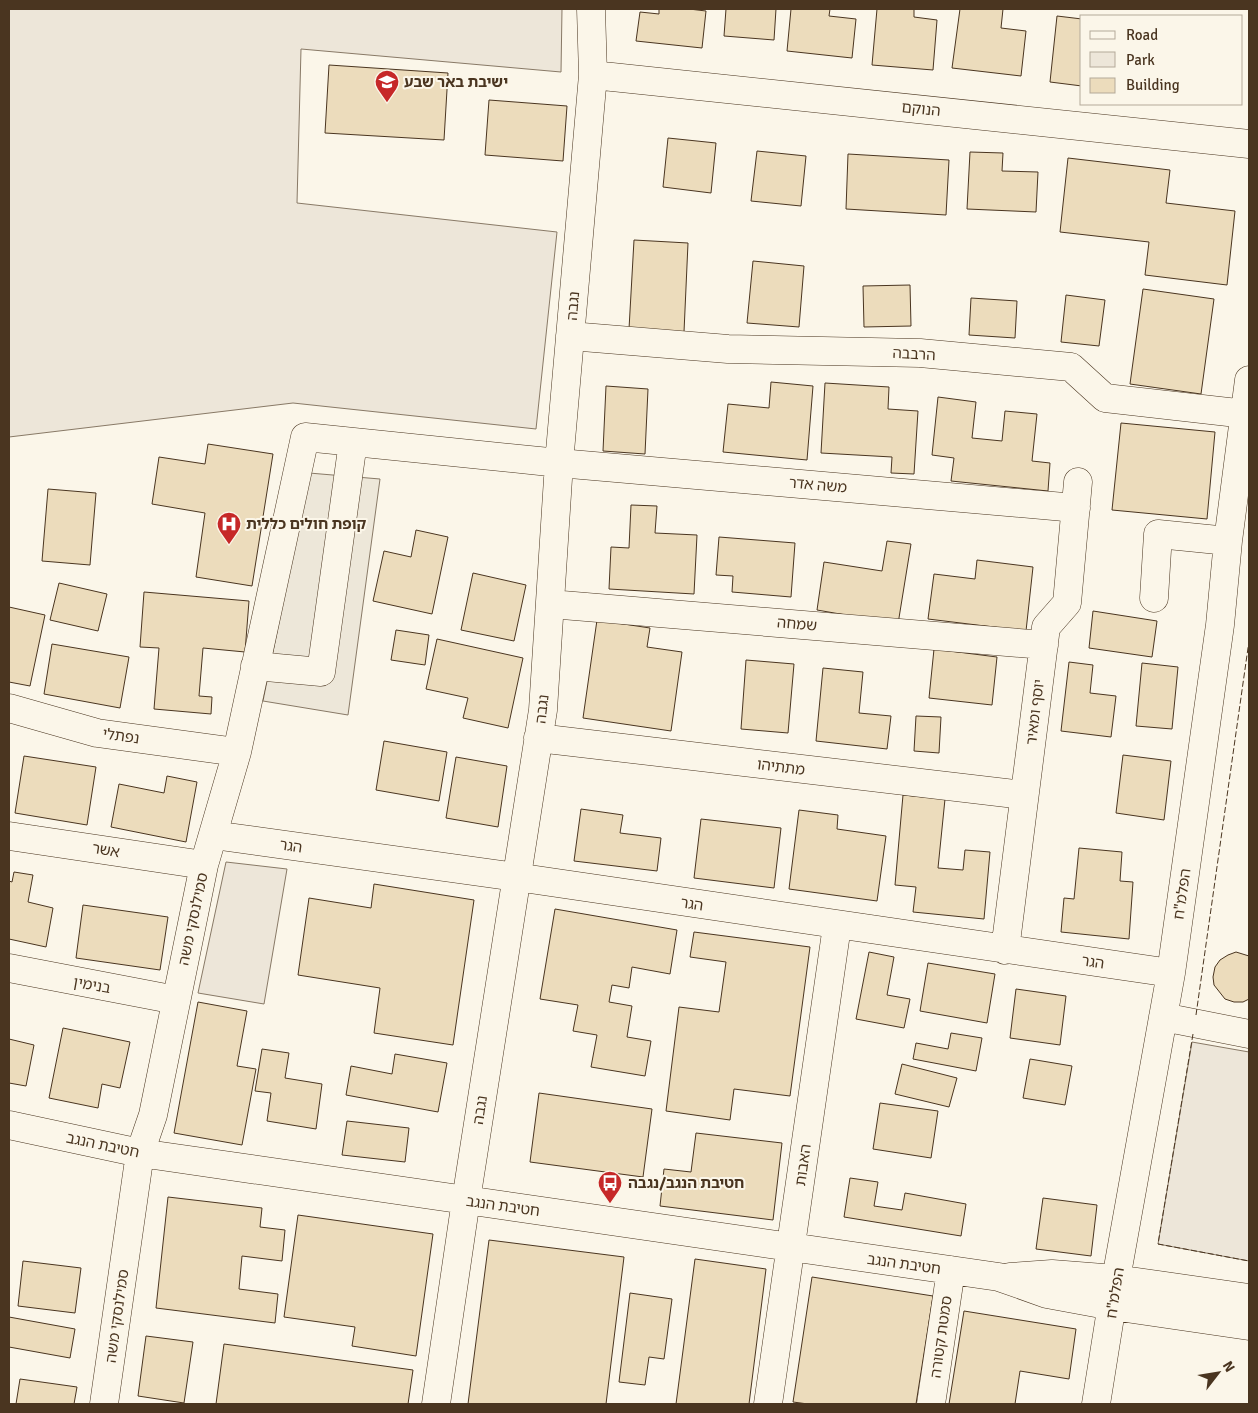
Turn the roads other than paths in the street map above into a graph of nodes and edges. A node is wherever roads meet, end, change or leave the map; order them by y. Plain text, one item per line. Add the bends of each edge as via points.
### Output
1 (591, 9) edge
2 (593, 75) junction
3 (1249, 144) edge
4 (570, 336) junction
5 (1249, 380) edge
6 (1246, 414) junction
7 (305, 437) joint
8 (353, 442) junction
9 (559, 463) junction
10 (1077, 495) joint
11 (1228, 541) junction
12 (1154, 598) dead end
13 (550, 604) junction
14 (1044, 645) junction
15 (255, 666) junction
16 (9, 708) edge
17 (538, 738) junction
18 (237, 752) junction
19 (1024, 795) junction
20 (213, 835) junction
21 (9, 836) edge
22 (204, 865) junction
23 (516, 878) junction
24 (837, 926) junction
25 (1005, 950) junction
26 (9, 968) edge
27 (1171, 973) junction
28 (176, 1000) junction
29 (1163, 1017) junction
30 (1249, 1034) edge
31 (9, 1125) edge
32 (140, 1153) junction
33 (466, 1200) junction
34 (791, 1248) junction
35 (951, 1270) junction
36 (999, 1277) junction
37 (1116, 1279) junction
38 (1249, 1298) edge
39 (1112, 1306) junction
40 (1249, 1326) edge
41 (104, 1404) edge
42 (436, 1404) edge
43 (768, 1404) edge
44 (931, 1404) edge
45 (1096, 1404) edge

1 - 2 street, נגבה
2 - 3 street, הנוקם
2 - 4 street, נגבה
4 - 6 street, הרבבה via 728,348 920,353 1071,366 1105,398
4 - 9 street, נגבה
5 - 6 street, הפלמ"ח
6 - 11 street, הפלמ"ח
7 - 8 street, משה אדר
7 - 15 street, סמילנסקי משה
8 - 9 street, משה אדר
8 - 15 street via 321,672
9 - 10 street, משה אדר
9 - 13 street, נגבה
10 - 14 street, יוסף ומאיר via 1067,603 1046,627
11 - 12 street via 1158,534
11 - 27 street, הפלמ"ח via 1220,625
13 - 14 street, שמחה
13 - 17 street, נגבה
14 - 19 street, יוסף ומאיר
15 - 18 street, סמילנסקי משה
16 - 18 street, נפתלי via 97,733
17 - 19 street, מתתיהו
17 - 23 street, נגבה
18 - 20 street, סמילנסקי משה
19 - 25 street, יוסף ומאיר
20 - 22 street, סמילנסקי משה
20 - 23 street, הגר
21 - 22 street, אשר
22 - 28 street, סמילנסקי משה
23 - 24 street, הגר
23 - 33 street, נגבה
24 - 25 street, הגר
24 - 34 street, האבות
25 - 27 street, הגר
26 - 28 street, בנימין
27 - 29 street, הפלמ"ח
28 - 32 street, סמילנסקי משה via 153,1115
29 - 30 street
29 - 37 street, הפלמ"ח
31 - 32 street, חטיבת הנגב
32 - 33 street, חטיבת הנגב
32 - 41 street, סמילנסקי משה
33 - 34 street, חטיבת הנגב
33 - 42 street, נגבה
34 - 35 street, חטיבת הנגב
34 - 43 street, האבות
35 - 36 street, חטיבת הנגב
35 - 44 street, סמטת קטורה
36 - 37 street, חטיבת הנגב via 1052,1274
36 - 39 street, חטיבת הנגב via 1047,1294
37 - 38 street, חטיבת הנגב
37 - 39 street, הפלמ"ח
39 - 40 street, חטיבת הנגב
39 - 45 street, הפלמ"ח

